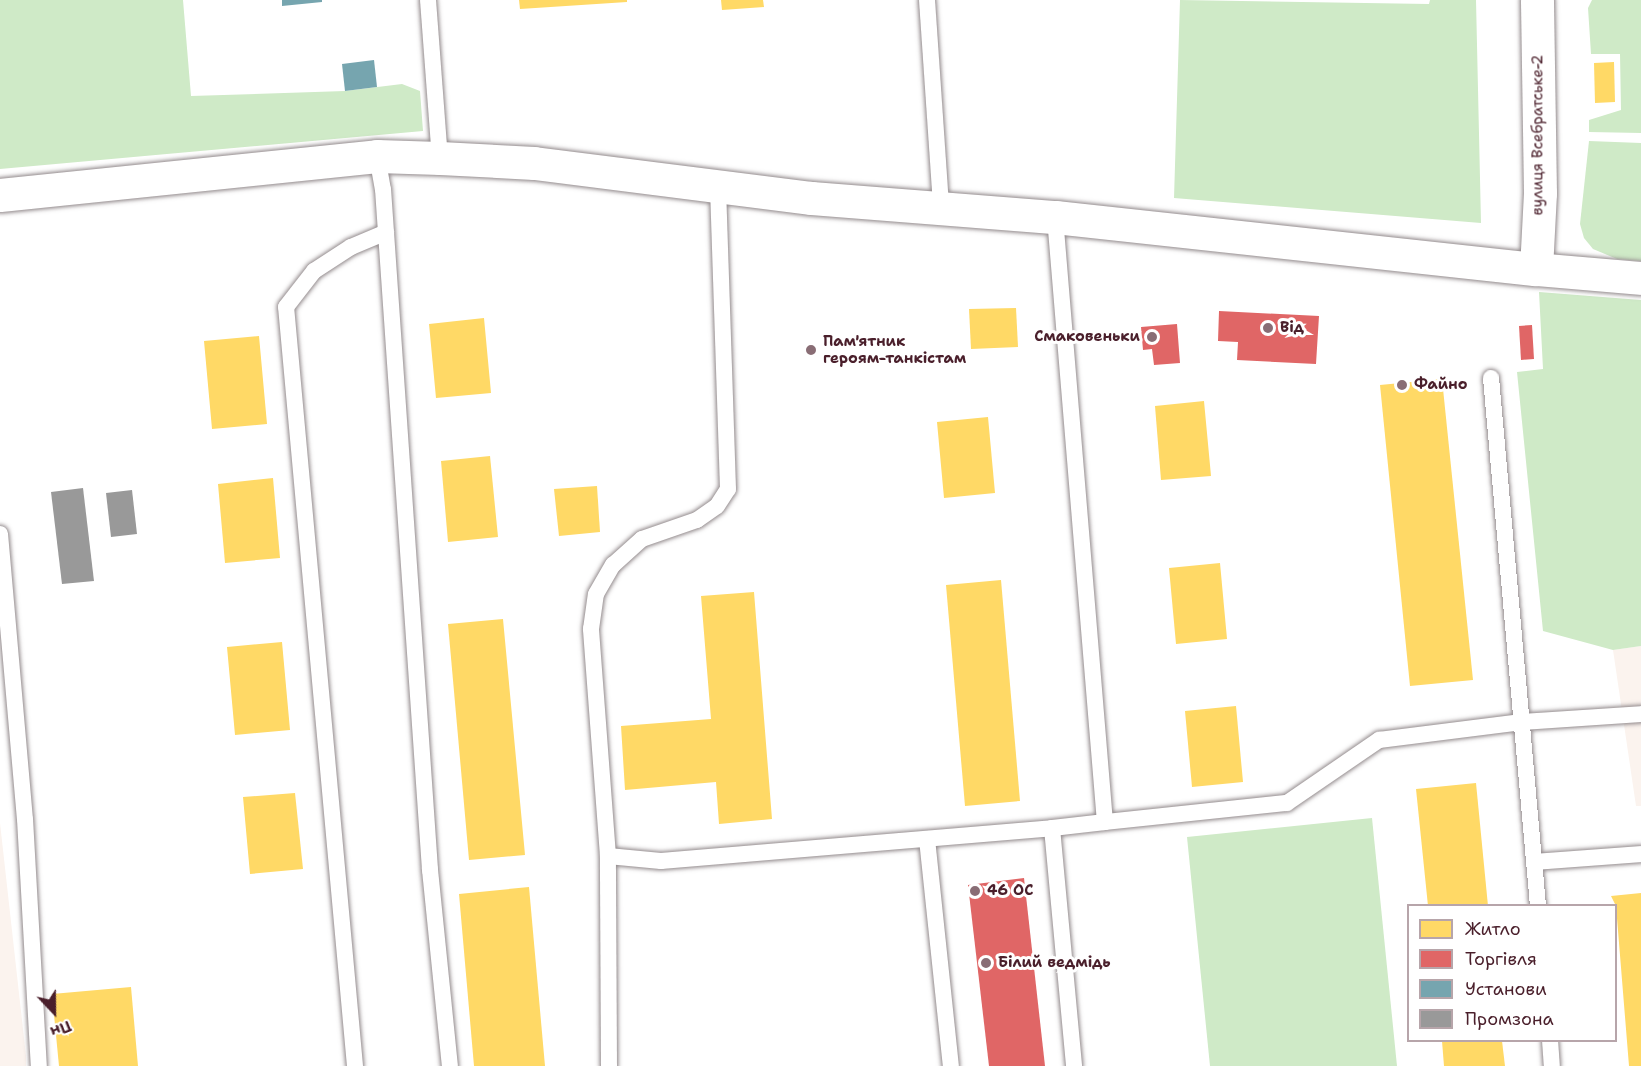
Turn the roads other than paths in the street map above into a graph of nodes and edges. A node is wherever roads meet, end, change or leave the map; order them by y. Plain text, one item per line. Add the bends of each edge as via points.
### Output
1 (428, 0) edge
2 (927, 0) edge
3 (1537, 0) edge
4 (377, 156) junction
5 (440, 158) junction
6 (718, 187) junction
7 (0, 195) edge
8 (941, 208) junction
9 (1055, 217) junction
10 (386, 232) junction
11 (1536, 269) junction
12 (1641, 279) edge
13 (1491, 378) dead end
14 (0, 534) edge
15 (1641, 714) edge
16 (1522, 722) junction
17 (1105, 822) junction
18 (1052, 828) junction
19 (927, 839) junction
20 (1641, 854) edge
21 (608, 856) junction
22 (1535, 862) junction
23 (1538, 904) edge
24 (1550, 1042) edge
25 (39, 1066) edge
26 (355, 1066) edge
27 (450, 1066) edge
28 (609, 1066) edge
29 (951, 1066) edge
30 (1074, 1066) edge
31 (1552, 1066) edge

1 - 5 lane
2 - 8 lane
3 - 11 street, вулиця Всебратське-2 via 1540,193
4 - 5 street
4 - 7 street
4 - 10 lane
5 - 6 street via 534,163
6 - 8 street
6 - 21 lane via 728,489 717,506 697,520 642,540 613,565 596,594 591,629
8 - 9 street
9 - 11 street
9 - 17 lane
10 - 26 lane via 351,247 314,272 286,307
10 - 27 lane via 430,870
11 - 12 street
13 - 16 lane
14 - 25 lane via 24,819
15 - 16 lane
16 - 17 lane via 1379,740 1287,803
16 - 22 lane
17 - 18 lane
18 - 19 lane
18 - 30 lane
19 - 21 lane via 661,861
19 - 29 lane
20 - 22 lane
21 - 28 lane
22 - 23 lane
24 - 31 lane

